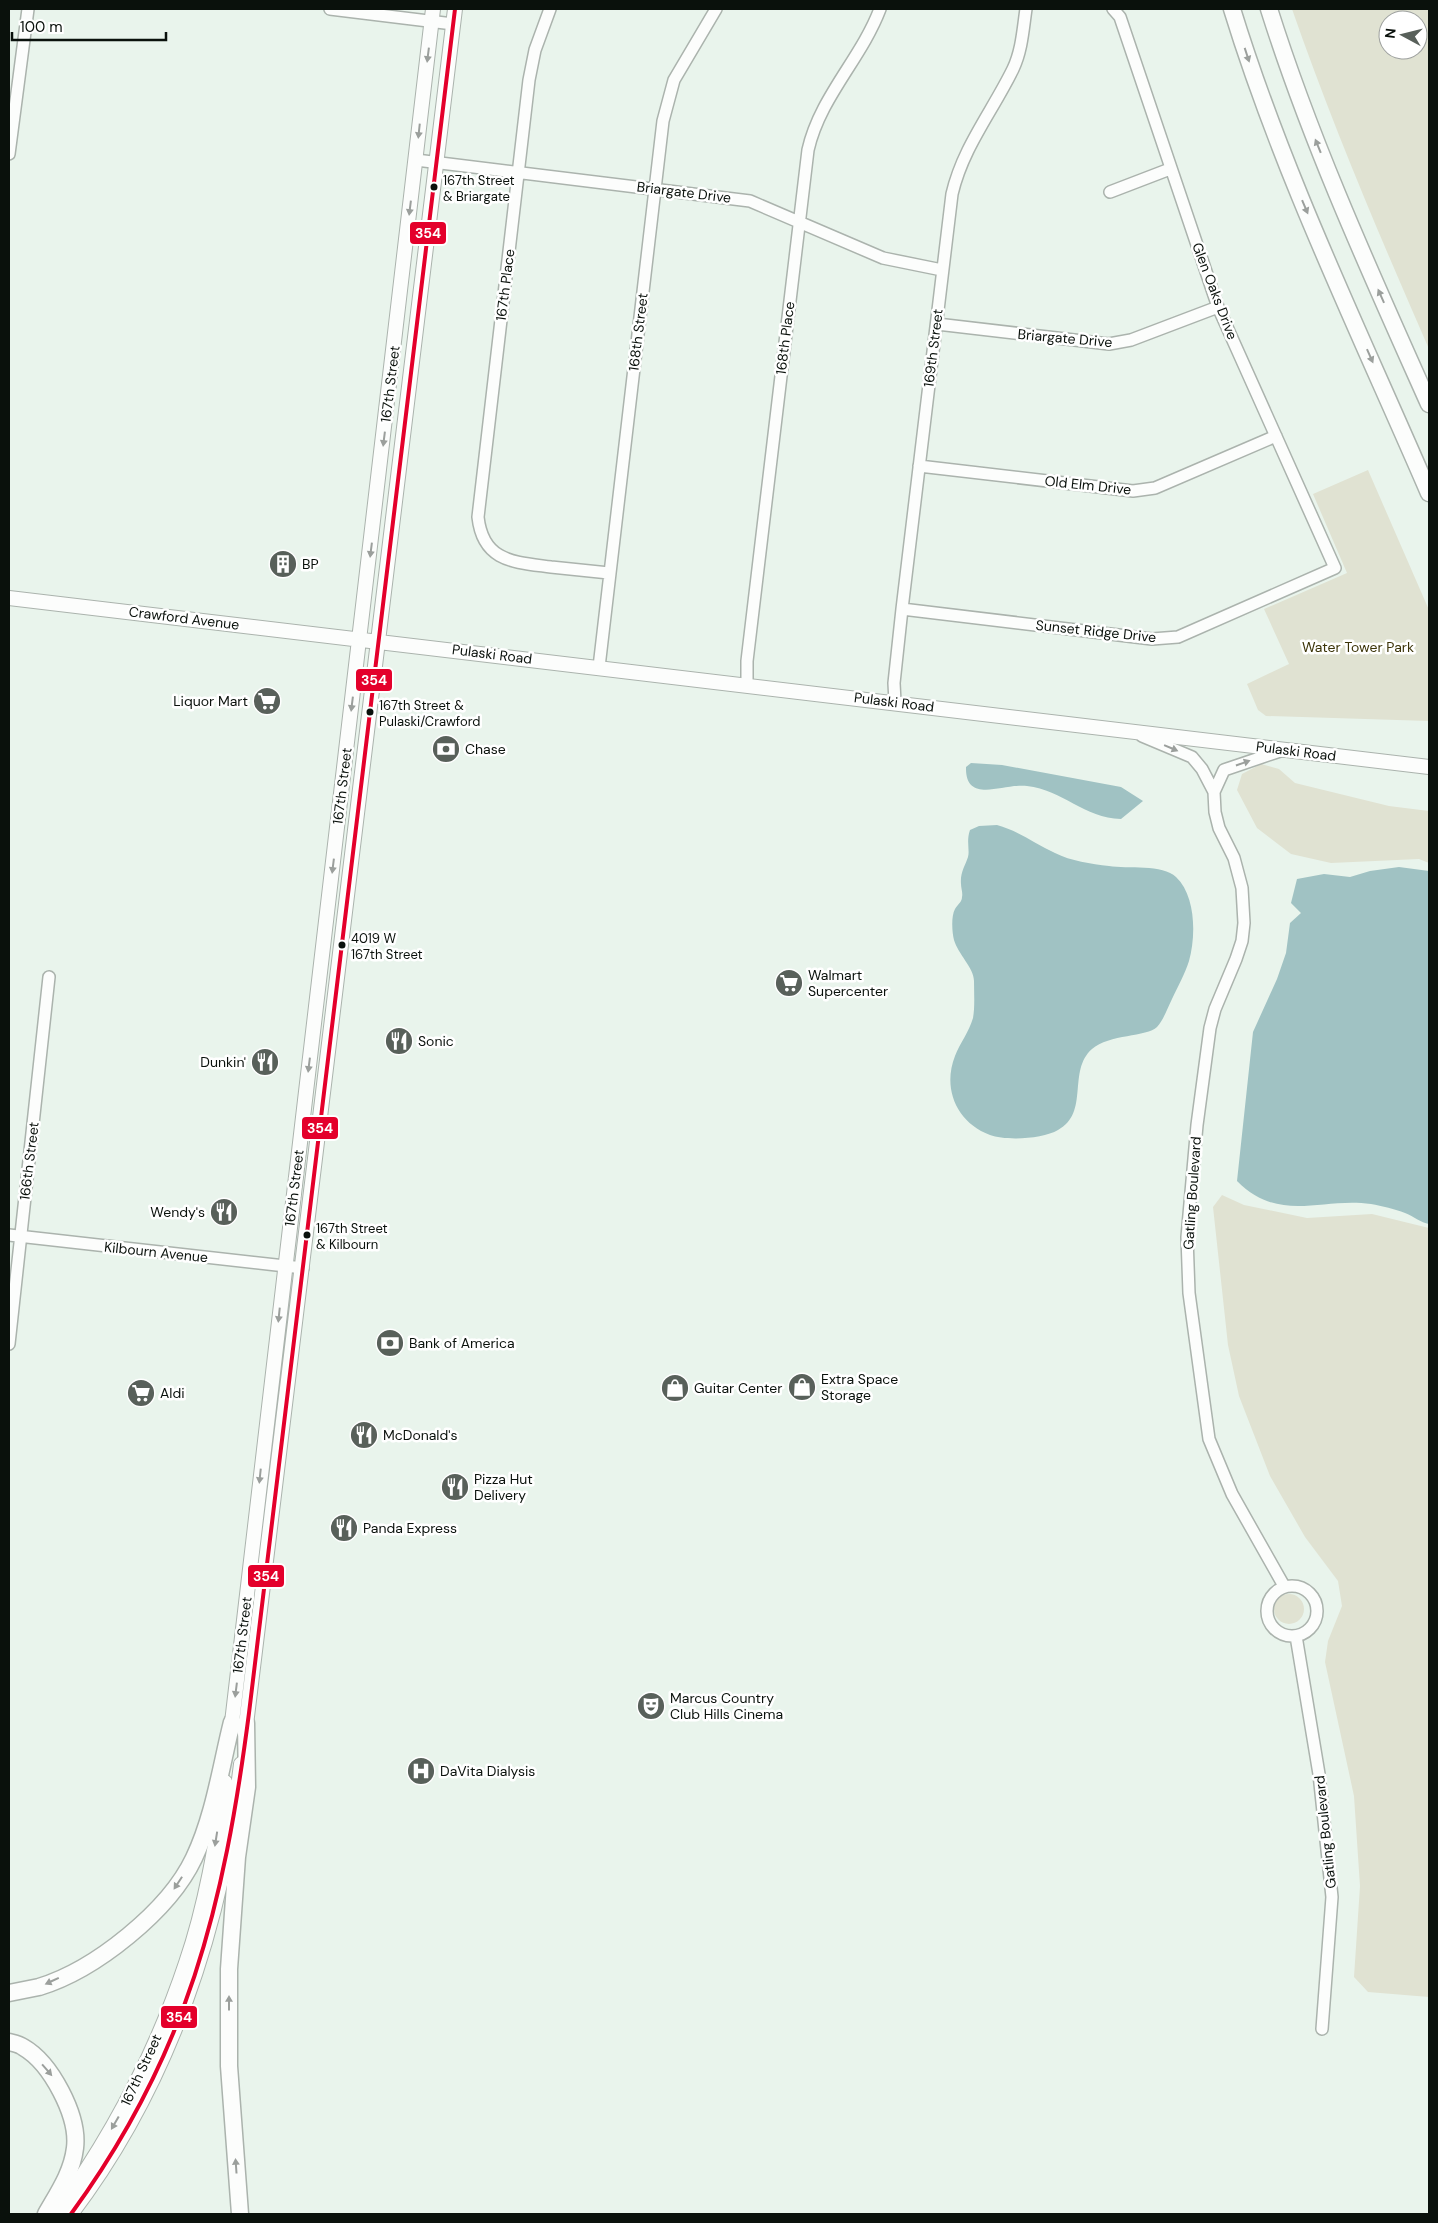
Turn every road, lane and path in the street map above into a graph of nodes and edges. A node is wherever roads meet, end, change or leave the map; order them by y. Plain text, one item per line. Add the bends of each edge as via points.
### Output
1 (28, 9) edge
2 (330, 9) edge
3 (455, 9) edge
4 (550, 9) edge
5 (716, 9) edge
6 (880, 9) edge
7 (1026, 9) edge
8 (1113, 9) edge
9 (1232, 9) edge
10 (1269, 9) edge
11 (432, 15) edge
12 (453, 24) junction
13 (9, 154) edge
14 (416, 160) junction
15 (436, 162) junction
16 (1170, 169) junction
17 (519, 172) junction
18 (655, 188) junction
19 (1110, 192) dead end
20 (799, 222) junction
21 (942, 270) junction
22 (1218, 307) junction
23 (936, 324) junction
24 (1429, 404) edge
25 (1276, 436) junction
26 (920, 466) junction
27 (1429, 493) edge
28 (1335, 568) joint
29 (609, 574) junction
30 (9, 598) edge
31 (902, 609) junction
32 (359, 638) junction
33 (379, 641) junction
34 (599, 667) junction
35 (747, 684) junction
36 (895, 702) junction
37 (1126, 729) junction
38 (1284, 750) junction
39 (1429, 767) edge
40 (1214, 792) junction
41 (49, 977) dead end
42 (14, 1236) edge
43 (284, 1266) junction
44 (303, 1268) junction
45 (9, 1344) edge
46 (1284, 1586) junction
47 (1296, 1636) junction
48 (239, 1722) junction
49 (9, 1993) edge
50 (1322, 2029) dead end
51 (9, 2042) edge
52 (46, 2214) edge
53 (56, 2214) edge
54 (71, 2214) edge
55 (240, 2214) edge

1 - 13 street
2 - 11 street
3 - 12 main road, 167th Street
4 - 17 street, 167th Place via 535,50
5 - 18 street, 168th Street via 674,80 668,97
6 - 20 street, 168th Place via 815,126 808,150
7 - 21 street, 169th Street via 1013,69 971,141 955,179
8 - 16 street, Glen Oaks Drive via 1120,17
9 -> 27 highway via 1285,159
24 -> 10 highway via 1316,143
11 - 12 street
11 -> 14 main road, 167th Street
12 - 15 main road, 167th Street
14 - 15 street, Briargate Drive
14 -> 32 main road, 167th Street
15 - 17 street, Briargate Drive
15 - 33 main road, 167th Street
16 - 19 street
16 - 22 street, Glen Oaks Drive
17 - 18 street, Briargate Drive
17 - 29 street, 167th Place via 478,507 479,527 483,538 500,557 518,563
18 - 20 street, Briargate Drive via 750,201
18 - 29 street, 168th Street
20 - 21 street, Briargate Drive via 883,258
20 - 35 street, 168th Place via 747,661
21 - 23 street, 169th Street
22 - 23 street, Briargate Drive via 1131,340 1109,344
22 - 25 street, Glen Oaks Drive
23 - 26 street, 169th Street
25 - 26 street, Old Elm Drive via 1156,488 1133,491
25 - 28 street, Glen Oaks Drive
26 - 31 street, 169th Street
28 - 31 street, Sunset Ridge Drive via 1178,637 1152,639
29 - 34 street, 168th Street
30 - 32 main road, Crawford Avenue
31 - 36 street, 169th Street
32 - 33 main road, Pulaski Road
32 -> 43 main road, 167th Street
33 - 34 main road, Pulaski Road
33 - 44 main road, 167th Street
34 - 35 main road, Pulaski Road
35 - 36 main road, Pulaski Road
36 - 37 main road, Pulaski Road
37 - 38 main road, Pulaski Road
37 -> 40 street, Gatling Boulevard via 1192,757
38 - 39 main road, Pulaski Road
40 -> 38 street, Gatling Boulevard via 1224,770
40 - 46 street, Gatling Boulevard via 1214,812 1219,828 1239,871 1244,923 1236,959 1210,1028 1189,1199 1189,1293 1209,1439 1232,1494
41 - 42 street, 166th Street
42 - 43 street, Kilbourn Avenue
42 - 45 street, 166th Street
43 - 44 street, Kilbourn Avenue
43 -> 48 main road, 167th Street
44 - 48 main road, 167th Street
46 - 47 street via 1272,1595 1266,1610 1267,1618 1276,1631
46 - 47 street via 1302,1587 1314,1599 1317,1608 1313,1624
47 - 50 street, Gatling Boulevard via 1320,1774 1332,1897
48 -> 49 highway via 194,1858 171,1894 128,1937 91,1962 40,1986
48 -> 53 main road, 167th Street via 216,1845 186,1964 150,2054 117,2120
48 - 54 main road, 167th Street via 228,1849 200,1965 164,2060 130,2125
55 -> 48 highway via 229,2066 229,1969 246,1787
51 -> 52 highway via 24,2047 49,2071 61,2090 72,2119 75,2147 68,2176

